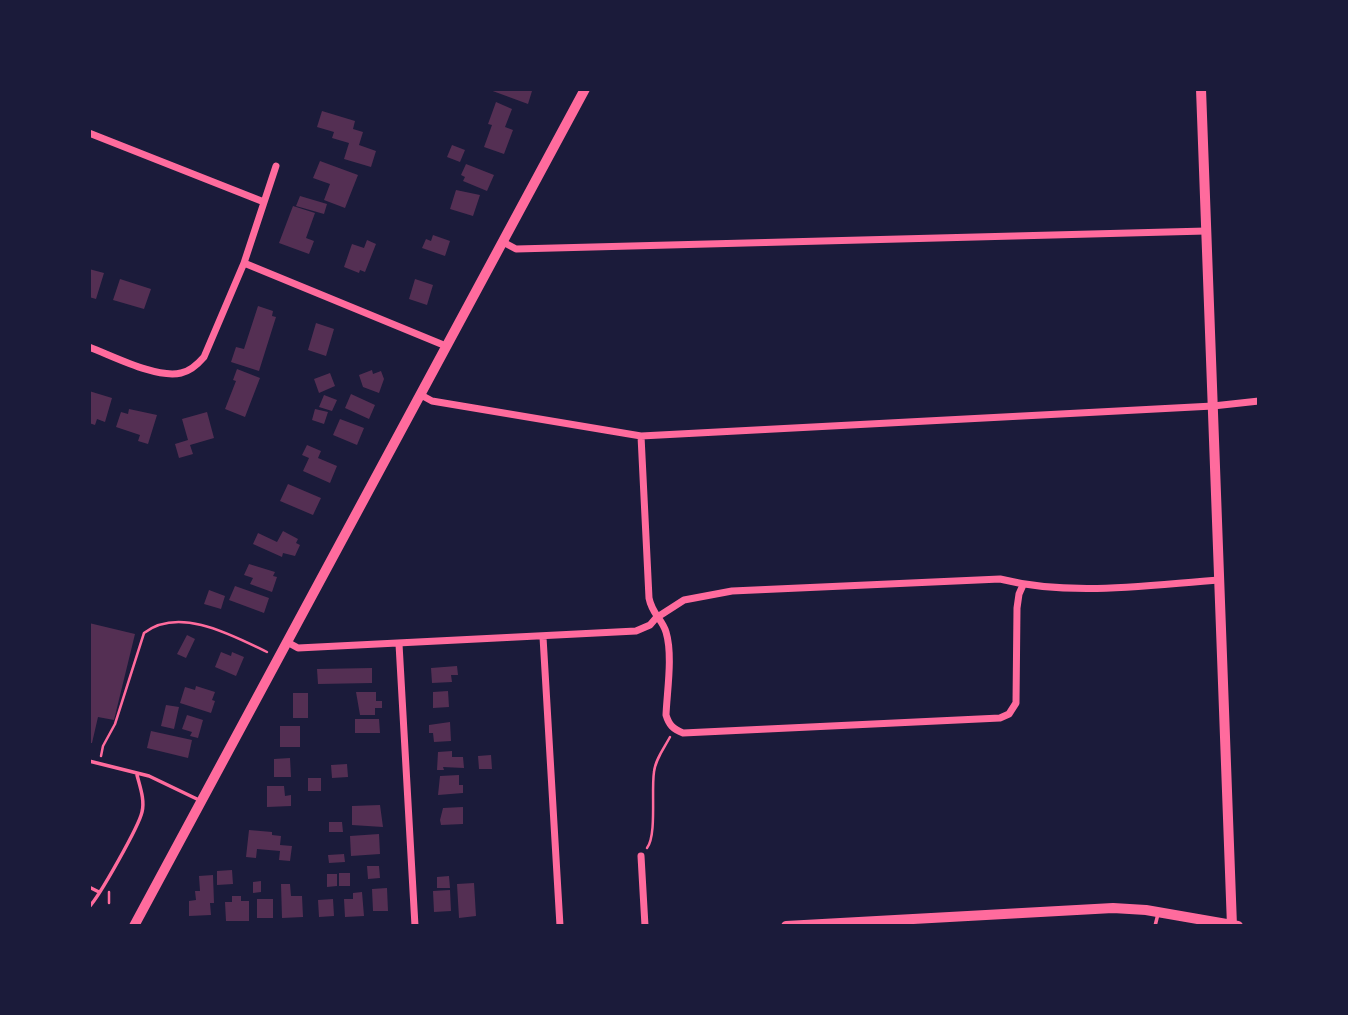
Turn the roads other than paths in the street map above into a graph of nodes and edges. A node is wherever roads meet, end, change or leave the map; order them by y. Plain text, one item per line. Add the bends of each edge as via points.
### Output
1 (584, 89) edge
2 (1201, 89) edge
3 (89, 133) edge
4 (276, 166) dead end
5 (264, 202) junction
6 (1206, 232) junction
7 (503, 242) junction
8 (244, 263) junction
9 (446, 346) junction
10 (89, 347) edge
11 (421, 395) junction
12 (1259, 401) edge
13 (1213, 406) junction
14 (641, 436) junction
15 (1220, 580) junction
16 (1023, 585) junction
17 (656, 618) junction
18 (543, 637) junction
19 (289, 643) junction
20 (399, 644) junction
21 (89, 761) edge
22 (137, 775) junction
23 (202, 802) junction
24 (641, 856) road end
25 (89, 887) edge
26 (99, 892) junction
27 (89, 907) edge
28 (1158, 912) junction
29 (850, 924) edge
30 (1234, 925) edge
31 (135, 926) edge
32 (415, 926) edge
33 (560, 926) edge
34 (645, 926) edge
35 (786, 926) edge
36 (1155, 926) edge

1 - 7 main road
2 - 6 main road
3 - 5 street
4 - 5 street
5 - 8 street
6 - 7 street via 516,249
6 - 13 main road
7 - 9 main road
8 - 9 street
8 - 10 street via 196,366 181,373 162,373
9 - 11 main road
11 - 14 street via 432,401
11 - 19 main road
12 - 13 street
13 - 14 street
13 - 15 main road
14 - 17 street via 649,598
15 - 16 street via 1070,589
15 - 30 main road
16 - 17 street via 1000,579 732,592 684,600
16 - 17 street via 1017,608 1016,703 1000,718 683,733 674,730 666,715 667,638
17 - 18 street via 636,631
18 - 20 street
18 - 33 street
19 - 20 street via 298,648
19 - 23 main road
20 - 32 street
21 - 22 lane
22 - 23 lane via 149,776
22 - 26 lane via 142,811
23 - 31 main road
24 - 34 street
25 - 26 lane
26 - 27 lane
28 - 29 main road via 1113,908
28 - 30 main road
28 - 36 lane
29 - 35 main road

